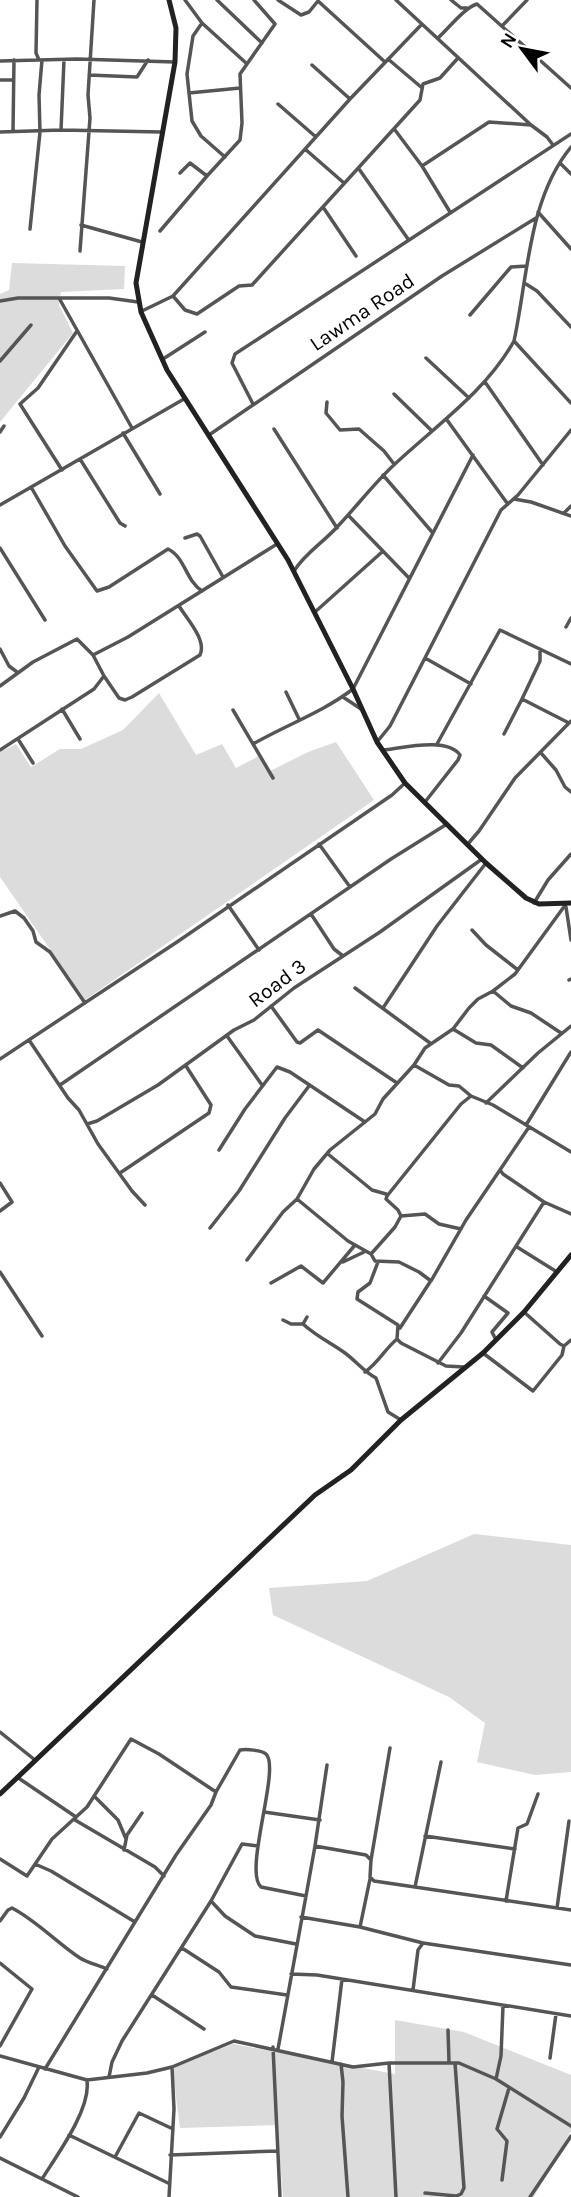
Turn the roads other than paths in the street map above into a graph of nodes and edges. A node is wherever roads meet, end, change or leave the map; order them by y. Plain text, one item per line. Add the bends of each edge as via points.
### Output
1 (37, 0) edge
2 (94, 0) edge
3 (169, 0) edge
4 (185, 0) edge
5 (217, 0) edge
6 (254, 0) edge
7 (278, 0) edge
8 (318, 0) edge
9 (397, 0) edge
10 (451, 0) edge
11 (527, 0) edge
12 (461, 8) junction
13 (467, 8) junction
14 (461, 14) junction
15 (202, 23) junction
16 (422, 24) junction
17 (502, 26) junction
18 (438, 38) junction
19 (262, 43) junction
20 (458, 58) junction
21 (90, 59) junction
22 (14, 60) junction
23 (41, 60) junction
24 (64, 60) junction
25 (148, 60) junction
26 (386, 60) junction
27 (0, 61) edge
28 (175, 62) junction
29 (246, 63) junction
30 (312, 65) dead end
31 (89, 75) junction
32 (0, 80) edge
33 (13, 80) junction
34 (421, 87) junction
35 (240, 88) junction
36 (571, 88) edge
37 (189, 93) junction
38 (350, 99) junction
39 (278, 104) dead end
40 (531, 125) junction
41 (395, 129) junction
42 (61, 130) junction
43 (13, 131) junction
44 (88, 131) junction
45 (0, 132) edge
46 (40, 132) junction
47 (162, 132) junction
48 (571, 134) edge
49 (316, 137) junction
50 (553, 145) junction
51 (571, 147) edge
52 (305, 149) junction
53 (225, 157) junction
54 (560, 163) junction
55 (422, 166) junction
56 (359, 169) junction
57 (180, 173) dead end
58 (571, 173) edge
59 (207, 176) junction
60 (344, 183) junction
61 (323, 207) junction
62 (450, 212) junction
63 (538, 212) junction
64 (536, 218) junction
65 (82, 225) junction
66 (30, 229) dead end
67 (160, 231) dead end
68 (408, 239) junction
69 (142, 242) junction
70 (571, 249) edge
71 (80, 251) dead end
72 (356, 256) dead end
73 (527, 266) junction
74 (526, 284) junction
75 (173, 296) junction
76 (59, 298) junction
77 (0, 301) edge
78 (138, 302) junction
79 (141, 312) junction
80 (470, 315) dead end
81 (31, 326) dead end
82 (571, 327) edge
83 (77, 331) junction
84 (205, 332) dead end
85 (514, 341) junction
86 (426, 358) dead end
87 (163, 360) junction
88 (0, 361) edge
89 (485, 382) junction
90 (394, 394) dead end
91 (468, 398) junction
92 (184, 399) junction
93 (327, 402) dead end
94 (571, 403) edge
95 (253, 404) junction
96 (447, 419) junction
97 (4, 426) dead end
98 (132, 428) junction
99 (274, 429) dead end
100 (571, 430) edge
101 (432, 431) junction
102 (0, 432) edge
103 (124, 433) junction
104 (209, 435) junction
105 (473, 455) junction
106 (80, 459) junction
107 (394, 464) junction
108 (543, 465) junction
109 (62, 470) junction
110 (383, 475) junction
111 (32, 487) junction
112 (160, 494) dead end
113 (519, 495) junction
114 (514, 499) junction
115 (524, 501) junction
116 (507, 503) junction
117 (0, 505) edge
118 (571, 506) edge
119 (565, 513) junction
120 (348, 515) junction
121 (571, 516) edge
122 (125, 526) dead end
123 (337, 528) junction
124 (432, 532) junction
125 (186, 538) dead end
126 (278, 544) junction
127 (0, 548) edge
128 (382, 552) junction
129 (288, 560) junction
130 (300, 561) junction
131 (294, 571) junction
132 (223, 577) junction
133 (409, 578) junction
134 (202, 591) junction
135 (179, 606) junction
136 (315, 612) junction
137 (571, 618) edge
138 (45, 620) dead end
139 (566, 627) dead end
140 (540, 648) junction
141 (0, 649) edge
142 (93, 655) junction
143 (425, 658) junction
144 (571, 664) edge
145 (17, 672) junction
146 (104, 676) junction
147 (346, 676) junction
148 (358, 677) junction
149 (471, 684) junction
150 (0, 686) edge
151 (353, 689) junction
152 (286, 692) dead end
153 (343, 697) junction
154 (522, 699) junction
155 (62, 709) junction
156 (233, 710) dead end
157 (363, 710) junction
158 (299, 719) junction
159 (570, 722) edge
160 (504, 734) dead end
161 (18, 739) junction
162 (80, 739) dead end
163 (377, 742) junction
164 (253, 744) junction
165 (437, 744) junction
166 (0, 750) edge
167 (383, 750) junction
168 (541, 753) junction
169 (33, 763) dead end
170 (273, 778) dead end
171 (405, 783) junction
172 (571, 792) edge
173 (425, 802) junction
174 (447, 824) junction
175 (319, 845) junction
176 (467, 845) junction
177 (571, 854) edge
178 (484, 861) junction
179 (350, 887) junction
180 (534, 902) junction
181 (568, 904) edge
182 (228, 905) junction
183 (311, 914) junction
184 (0, 916) edge
185 (472, 930) dead end
186 (571, 940) edge
187 (334, 949) junction
188 (259, 950) junction
189 (342, 956) junction
190 (334, 961) junction
191 (518, 970) junction
192 (355, 988) dead end
193 (494, 991) junction
194 (85, 1003) junction
195 (271, 1006) junction
196 (383, 1008) junction
197 (571, 1026) edge
198 (453, 1029) junction
199 (561, 1033) junction
200 (227, 1036) junction
201 (28, 1043) junction
202 (430, 1044) junction
203 (570, 1054) edge
204 (0, 1059) edge
205 (414, 1065) junction
206 (186, 1066) junction
207 (523, 1069) junction
208 (397, 1083) junction
209 (60, 1085) junction
210 (262, 1085) junction
211 (309, 1086) junction
212 (471, 1096) junction
213 (486, 1103) junction
214 (365, 1122) junction
215 (87, 1124) junction
216 (527, 1126) junction
217 (219, 1150) dead end
218 (571, 1152) edge
219 (327, 1153) junction
220 (502, 1172) junction
221 (120, 1173) junction
222 (0, 1183) edge
223 (388, 1194) junction
224 (297, 1199) junction
225 (544, 1202) junction
226 (145, 1205) dead end
227 (0, 1211) edge
228 (571, 1214) edge
229 (401, 1216) junction
230 (211, 1228) dead end
231 (461, 1229) junction
232 (355, 1245) junction
233 (517, 1247) junction
234 (365, 1252) junction
235 (371, 1254) junction
236 (571, 1255) edge
237 (247, 1260) dead end
238 (378, 1262) junction
239 (341, 1263) junction
240 (0, 1272) edge
241 (557, 1272) junction
242 (430, 1281) junction
243 (271, 1283) dead end
244 (484, 1296) junction
245 (524, 1312) junction
246 (307, 1317) dead end
247 (283, 1320) dead end
248 (303, 1324) junction
249 (399, 1330) junction
250 (42, 1336) dead end
251 (397, 1339) junction
252 (496, 1340) junction
253 (571, 1340) edge
254 (564, 1346) junction
255 (483, 1353) junction
256 (440, 1361) junction
257 (467, 1367) junction
258 (365, 1373) junction
259 (401, 1420) junction
260 (0, 1732) edge
261 (390, 1748) dead end
262 (36, 1761) junction
263 (441, 1762) dead end
264 (327, 1765) dead end
265 (17, 1777) junction
266 (216, 1792) junction
267 (0, 1794) edge
268 (538, 1794) dead end
269 (95, 1797) junction
270 (264, 1812) junction
271 (142, 1813) dead end
272 (75, 1820) junction
273 (320, 1820) junction
274 (569, 1821) dead end
275 (425, 1836) junction
276 (126, 1839) junction
277 (258, 1846) junction
278 (315, 1846) junction
279 (515, 1849) junction
280 (124, 1850) junction
281 (565, 1850) junction
282 (571, 1850) edge
283 (0, 1859) edge
284 (371, 1860) junction
285 (35, 1864) junction
286 (164, 1876) junction
287 (370, 1877) junction
288 (415, 1887) junction
289 (306, 1896) junction
290 (211, 1901) junction
291 (506, 1901) junction
292 (557, 1908) junction
293 (571, 1910) edge
294 (301, 1917) junction
295 (0, 1921) edge
296 (135, 1922) junction
297 (360, 1927) junction
298 (424, 1943) junction
299 (296, 1944) junction
300 (182, 1948) junction
301 (0, 1963) edge
302 (571, 1965) edge
303 (107, 1969) junction
304 (291, 1974) junction
305 (342, 1979) junction
306 (413, 1990) junction
307 (287, 1994) junction
308 (152, 1995) junction
309 (503, 2006) junction
310 (556, 2014) junction
311 (571, 2016) edge
312 (204, 2029) dead end
313 (448, 2030) dead end
314 (0, 2046) edge
315 (276, 2048) junction
316 (0, 2056) edge
317 (550, 2058) dead end
318 (332, 2062) junction
319 (452, 2062) junction
320 (389, 2063) junction
321 (341, 2064) junction
322 (39, 2067) junction
323 (172, 2067) junction
324 (45, 2069) junction
325 (109, 2077) junction
326 (496, 2079) junction
327 (87, 2080) junction
328 (509, 2088) junction
329 (571, 2126) edge
330 (173, 2129) junction
331 (69, 2135) junction
332 (571, 2136) edge
333 (0, 2137) edge
334 (277, 2151) junction
335 (170, 2155) junction
336 (115, 2157) junction
337 (0, 2158) edge
338 (42, 2179) junction
339 (502, 2180) dead end
340 (168, 2184) junction
341 (425, 2193) dead end
342 (70, 2195) edge
343 (456, 2196) edge
344 (78, 2197) edge
345 (169, 2197) edge
346 (280, 2197) edge
347 (348, 2197) edge
348 (396, 2197) edge
349 (530, 2197) edge

1 - 23 street via 36,53
2 - 21 street
3 - 28 main road via 176,27
4 - 15 street
5 - 19 street
6 - 19 street via 275,24
7 - 8 street via 301,15
8 - 26 street
9 - 16 street
10 - 12 street
11 - 17 street
12 - 13 street
12 - 14 street
13 - 14 street
13 - 17 street via 477,4
14 - 18 street
15 - 29 street
15 - 37 street via 192,41
16 - 18 street
16 - 26 street
17 - 36 street
18 - 20 street
19 - 29 street
20 - 34 street via 440,78
20 - 40 street
21 - 24 street
21 - 25 street
21 - 31 street
22 - 23 street
22 - 27 street
22 - 33 street
23 - 24 street
23 - 46 street
24 - 42 street
25 - 28 street
25 - 31 street via 137,77
26 - 34 street
26 - 38 street
28 - 47 main road
29 - 35 street
30 - 38 street
31 - 44 street
32 - 33 street
33 - 43 street
34 - 41 street via 420,100
35 - 37 street
35 - 53 street via 240,140
37 - 53 street via 196,130
38 - 49 street
39 - 49 street
40 - 50 street
40 - 55 street via 489,122
41 - 55 street
41 - 56 street
42 - 44 street
42 - 46 street
43 - 45 street
43 - 46 street
44 - 47 street
44 - 65 street
46 - 66 street
47 - 69 main road
48 - 50 street
49 - 52 street
50 - 62 street
51 - 54 street
52 - 60 street
52 - 75 street
53 - 59 street
54 - 58 street
54 - 63 street
55 - 62 street
56 - 60 street
56 - 68 street
57 - 59 street via 190,163
59 - 67 street
60 - 61 street
61 - 72 street
61 - 75 street via 251,287 239,286 197,314 185,310
62 - 68 street
63 - 64 street
63 - 70 street
64 - 73 street
64 - 95 street, Lawma Road
65 - 69 street
65 - 71 street
68 - 95 street via 235,354 232,363
69 - 78 main road
73 - 74 street
73 - 80 street via 510,267
74 - 82 street
74 - 85 street
75 - 79 street
76 - 77 street
76 - 78 street
76 - 83 street
78 - 79 main road
79 - 87 main road
81 - 88 street
83 - 98 street
83 - 109 street via 38,388 20,404
84 - 87 street
85 - 89 street
85 - 94 street
86 - 91 street
87 - 92 main road
89 - 91 street
89 - 108 street
90 - 101 street
91 - 96 street
92 - 98 street
92 - 104 main road
93 - 107 street via 326,413 340,430 359,429
95 - 104 street, Lawma Road
96 - 101 street
96 - 105 street
97 - 102 street
98 - 103 street
99 - 123 street
100 - 108 street
101 - 107 street
103 - 106 street
103 - 112 street
104 - 126 main road
105 - 116 street
105 - 124 street
106 - 109 street
106 - 122 street
107 - 110 street
108 - 113 street
109 - 111 street
110 - 120 street
110 - 124 street
111 - 117 street
111 - 134 street via 97,591 168,549
113 - 114 street
113 - 115 street
114 - 115 street
114 - 116 street
115 - 119 street
116 - 143 street
118 - 119 street
119 - 121 street
120 - 123 street
120 - 128 street
123 - 130 street
124 - 133 street
125 - 132 street via 200,536
126 - 129 main road
126 - 132 street
127 - 138 street
128 - 133 street
128 - 136 street
129 - 130 street
129 - 131 main road
130 - 131 street
131 - 136 main road
132 - 134 street
133 - 148 street
134 - 135 street
135 - 142 street
135 - 146 street via 201,643 200,655 125,700
136 - 147 main road
137 - 139 street
140 - 144 street
140 - 149 street via 500,630
140 - 154 street via 540,661
141 - 145 street
142 - 145 street via 77,639
142 - 146 street
143 - 149 street
143 - 163 street
145 - 150 street
146 - 155 street via 97,687
147 - 148 street
147 - 151 main road
148 - 151 street
149 - 165 street
151 - 153 street
151 - 157 main road
152 - 158 street
153 - 157 street
153 - 158 street
154 - 159 street
154 - 160 street
155 - 161 street
155 - 162 street
156 - 164 street
157 - 163 main road
158 - 164 street
159 - 168 street
161 - 166 street
161 - 169 street
163 - 167 main road
164 - 170 street
165 - 167 street
165 - 173 street via 460,755
167 - 171 main road
168 - 172 street
168 - 176 street via 515,778
171 - 173 main road
171 - 175 street
173 - 174 main road
174 - 176 main road
174 - 179 street
175 - 179 street
175 - 182 street
176 - 178 main road
177 - 180 street
178 - 180 main road
178 - 189 street, Road 3
178 - 196 street
179 - 183 street
180 - 181 main road
181 - 186 street
181 - 191 street
182 - 188 street
182 - 194 street
183 - 187 street
183 - 188 street
184 - 194 street via 15,911 24,918 36,942 50,952
185 - 191 street
187 - 189 street
187 - 190 street
188 - 209 street
189 - 190 street, Road 3
190 - 195 street, Road 3
191 - 193 street
192 - 196 street
193 - 198 street via 473,1004
193 - 199 street via 511,1006
194 - 201 street
195 - 200 street, Road 3
195 - 208 street via 297,1042 318,1030
196 - 202 street
197 - 199 street
198 - 202 street
198 - 207 street via 476,1043 491,1045
199 - 207 street
200 - 206 street, Road 3
200 - 210 street
201 - 204 street
201 - 209 street
202 - 205 street
203 - 216 street
205 - 208 street
205 - 212 street
206 - 215 street, Road 3
206 - 221 street via 211,1105 209,1112
207 - 213 street
208 - 214 street
209 - 215 street
210 - 211 street via 272,1070 281,1067
210 - 217 street
211 - 214 street
211 - 230 street
212 - 213 street
212 - 223 street
213 - 216 street
214 - 219 street
215 - 221 street
216 - 218 street
216 - 220 street
219 - 223 street via 372,1190
219 - 224 street
220 - 225 street
220 - 231 street
221 - 226 street
222 - 227 street via 12,1202
223 - 229 street via 386,1199
224 - 232 street
224 - 237 street
225 - 228 street
225 - 233 street
229 - 231 street via 425,1214 439,1224
229 - 235 street
231 - 242 street
232 - 234 street
232 - 239 street
233 - 241 street
233 - 244 street
234 - 235 street
234 - 239 street
235 - 238 street
236 - 241 main road
238 - 242 street via 399,1262
238 - 249 street via 370,1283 356,1298 393,1320
239 - 243 street via 323,1283 301,1266
240 - 250 street
241 - 245 main road
242 - 249 street
244 - 252 street via 508,1313 492,1332
244 - 256 street
245 - 252 main road
245 - 254 street
246 - 248 street
247 - 248 street
248 - 258 street
249 - 251 street
251 - 256 street
251 - 258 street
252 - 255 main road
253 - 254 street
254 - 255 street via 533,1391
255 - 257 main road
256 - 257 street
257 - 259 main road
258 - 259 street via 376,1379 388,1412
259 - 262 main road via 351,1470 314,1495 274,1532
260 - 262 street
261 - 284 street
262 - 265 main road
263 - 275 street
264 - 273 street
265 - 267 main road
265 - 272 street
266 - 269 street via 131,1739
266 - 270 street via 240,1750 265,1753 269,1765
266 - 286 street
268 - 279 street via 527,1824 518,1828
269 - 272 street
269 - 276 street via 118,1820
270 - 273 street
270 - 277 street
271 - 276 street
272 - 280 street
272 - 285 street via 52,1839
273 - 278 street
274 - 281 street
275 - 279 street
275 - 288 street
276 - 280 street
277 - 289 street via 255,1872 259,1886
277 - 290 street via 242,1844
278 - 284 street via 366,1855
278 - 289 street
279 - 291 street
280 - 286 street
281 - 282 street
281 - 292 street
283 - 285 street via 27,1876
284 - 287 street
285 - 296 street
286 - 296 street
287 - 288 street
287 - 297 street
288 - 291 street
289 - 294 street
290 - 299 street via 255,1936
290 - 300 street
291 - 292 street
292 - 293 street
294 - 297 street
294 - 299 street
295 - 303 street via 12,1908 30,1917 79,1958
296 - 303 street
297 - 298 street
298 - 302 street
298 - 306 street via 418,1950
299 - 304 street
300 - 307 street via 219,1972 231,1987
300 - 308 street
301 - 314 street via 32,1989
303 - 324 street
304 - 305 street
304 - 307 street
305 - 306 street
305 - 318 street
306 - 309 street
307 - 315 street
308 - 312 street
308 - 325 street via 117,2050
309 - 310 street
309 - 326 street
310 - 311 street
310 - 317 street
313 - 319 street
315 - 318 street
315 - 323 street via 234,2040
315 - 334 street
316 - 322 street
318 - 321 street
319 - 320 street
319 - 326 street
319 - 343 street via 464,2188
320 - 321 street
320 - 348 street
321 - 347 street
322 - 324 street
322 - 333 street
323 - 325 street
323 - 330 street
324 - 327 street
325 - 327 street
326 - 328 street
327 - 331 street via 87,2096
328 - 329 street
328 - 339 street via 497,2129 507,2141
330 - 335 street
330 - 336 street via 139,2113
331 - 336 street
331 - 338 street
332 - 349 street
334 - 335 street
334 - 346 street
335 - 340 street
336 - 340 street
337 - 338 street
338 - 342 street
340 - 345 street
341 - 343 street
342 - 344 street

